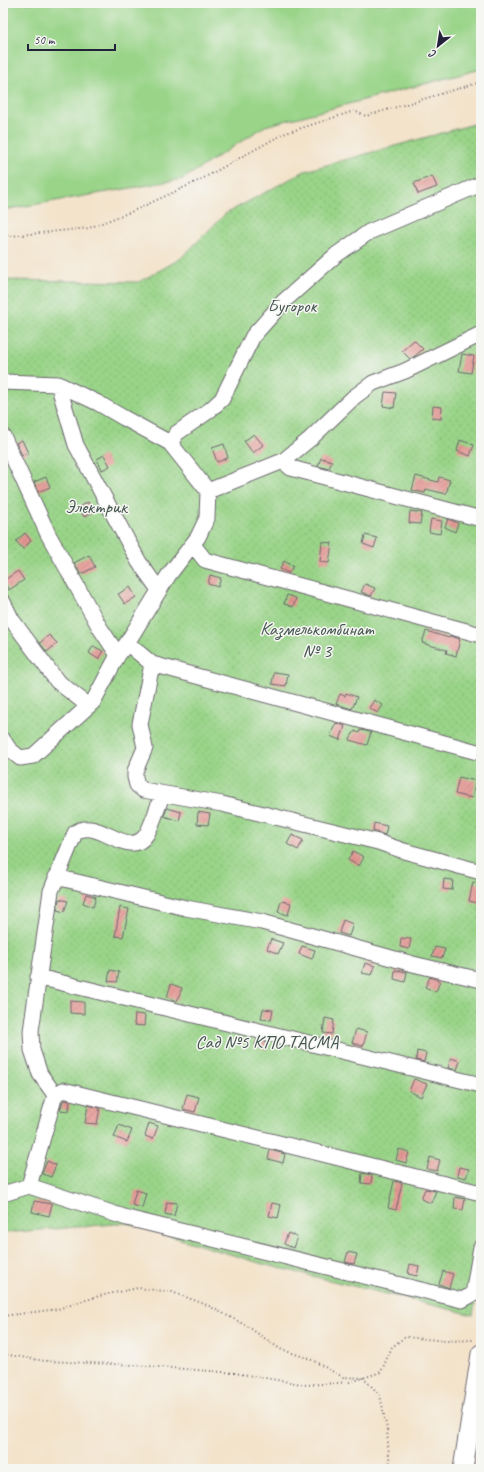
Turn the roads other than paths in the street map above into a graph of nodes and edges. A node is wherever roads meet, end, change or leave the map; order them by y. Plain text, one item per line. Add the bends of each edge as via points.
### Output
1 (481, 184) edge
2 (481, 334) edge
3 (3, 382) edge
4 (58, 384) junction
5 (3, 436) edge
6 (170, 443) junction
7 (283, 461) junction
8 (208, 491) junction
9 (481, 518) edge
10 (193, 544) junction
11 (159, 590) junction
12 (3, 602) edge
13 (481, 635) edge
14 (127, 643) junction
15 (118, 655) junction
16 (152, 664) junction
17 (89, 706) junction
18 (3, 740) edge
19 (481, 753) edge
20 (162, 795) junction
21 (481, 872) edge
22 (56, 877) junction
23 (38, 977) junction
24 (481, 980) edge
25 (481, 1085) edge
26 (55, 1095) junction
27 (29, 1186) junction
28 (481, 1193) edge
29 (3, 1194) edge
30 (481, 1247) edge
31 (478, 1347) edge
32 (463, 1469) edge

1 - 6 lane via 370,232 336,255 284,301 253,336 222,399 177,432
2 - 7 lane via 405,371 373,383 354,396 310,439
3 - 4 lane
4 - 6 lane
4 - 11 lane via 76,445 139,562
5 - 15 lane via 48,534 100,628
6 - 8 lane
7 - 8 lane
7 - 9 lane via 291,468
8 - 10 lane via 207,518
10 - 11 lane
10 - 13 lane via 205,560
11 - 14 lane
12 - 17 lane via 12,620 57,682
14 - 15 lane
14 - 16 lane
15 - 17 lane
16 - 19 lane
16 - 20 lane via 140,724 145,748 135,777 137,785 143,790
17 - 18 lane via 32,756 20,758
20 - 21 lane via 229,806 378,842
20 - 22 lane via 147,835 142,840 135,844 88,828 80,830 76,833
22 - 23 lane via 51,891
22 - 24 lane via 186,908 262,922
23 - 25 lane
23 - 26 lane via 31,1031 32,1050 40,1074
26 - 27 lane
26 - 28 lane via 63,1090
27 - 29 lane
27 - 30 lane via 127,1218 462,1300 473,1294
31 - 32 main road

